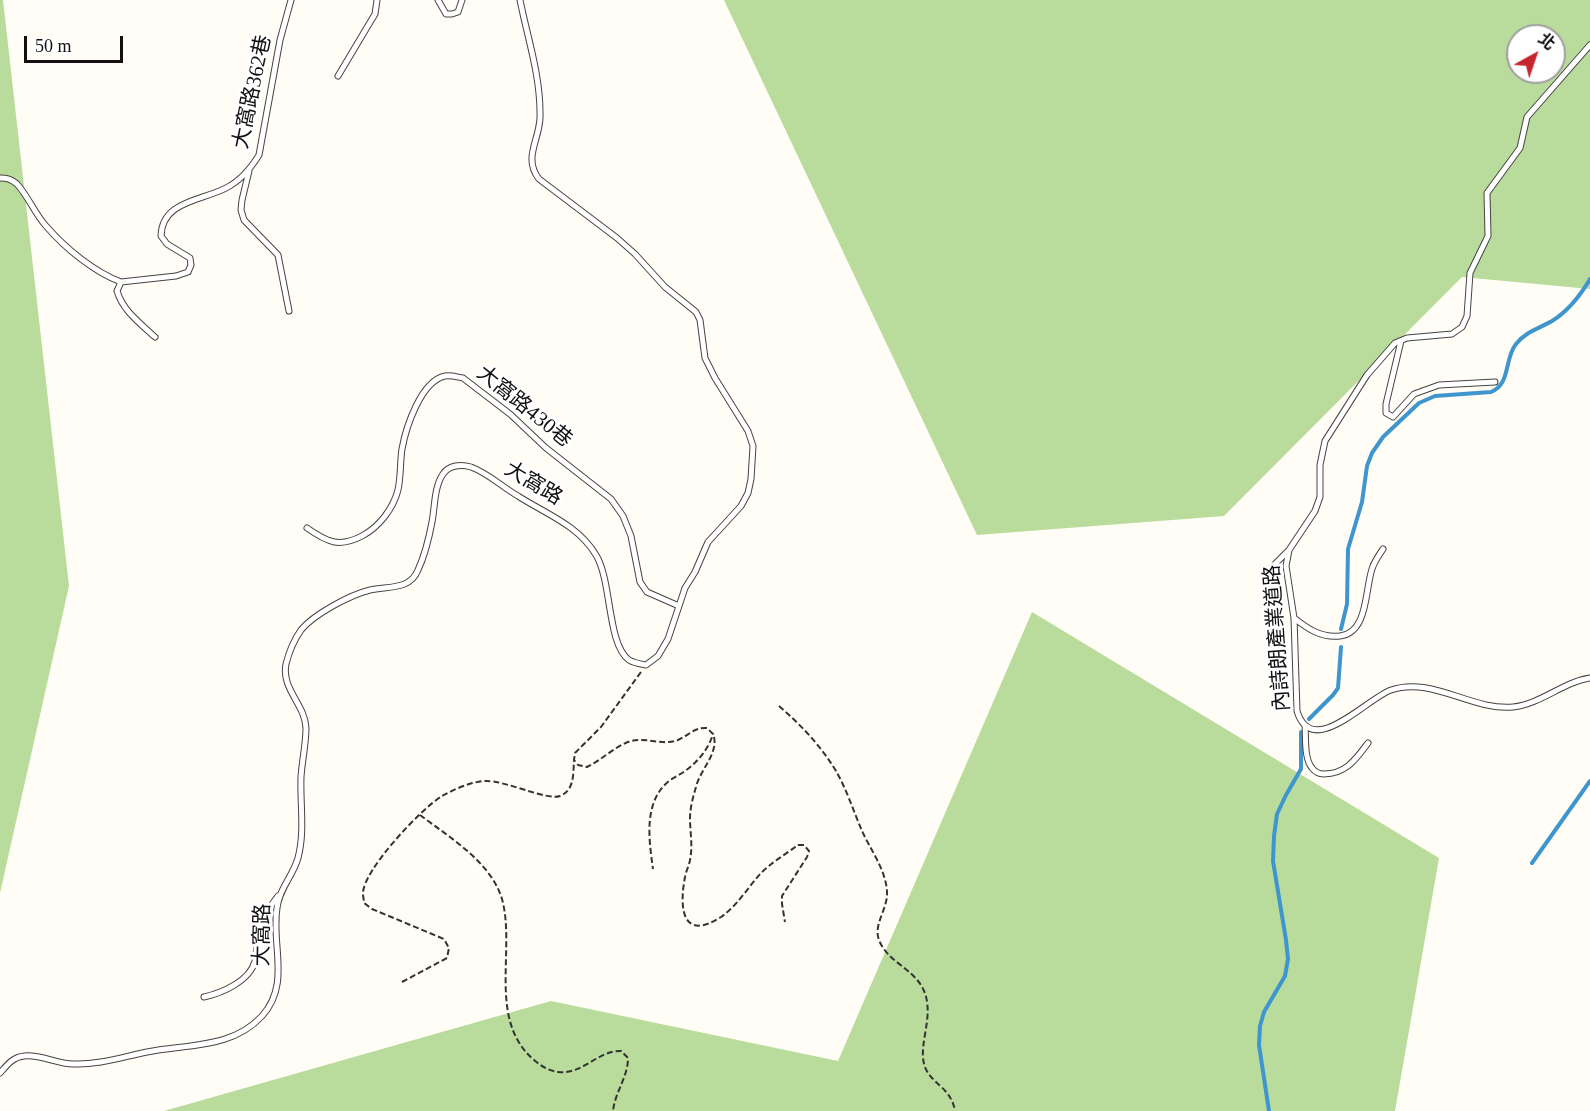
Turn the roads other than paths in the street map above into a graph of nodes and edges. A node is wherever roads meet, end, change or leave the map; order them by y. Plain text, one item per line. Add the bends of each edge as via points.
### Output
1 (291, 0) edge
2 (377, 0) edge
3 (438, 0) edge
4 (462, 0) edge
5 (520, 0) edge
6 (1590, 45) edge
7 (338, 76) dead end
8 (249, 170) junction
9 (0, 178) edge
10 (121, 282) junction
11 (289, 311) dead end
12 (155, 337) dead end
13 (1401, 341) junction
14 (1495, 382) dead end
15 (307, 528) dead end
16 (1383, 549) dead end
17 (1289, 550) junction
18 (679, 606) junction
19 (1293, 618) junction
20 (1274, 663) dead end
21 (1590, 678) edge
22 (1308, 728) junction
23 (1368, 743) dead end
24 (280, 892) junction
25 (204, 997) dead end
26 (0, 1073) edge

1 - 8 lane, 大窩路362巷 via 259,156
2 - 7 lane via 375,14
3 - 4 lane via 446,14 452,15 458,12
5 - 18 lane via 541,100 533,171 623,243 665,287 692,306 700,320 705,358 753,446 748,493 708,542
6 - 13 lane via 1527,117 1520,148 1487,193 1488,236 1470,273 1467,316 1462,327 1452,334
8 - 10 lane, 大窩路362巷 via 228,188 168,214 161,226 161,236 190,258 188,272
8 - 11 lane via 241,210 244,220 278,255
9 - 10 lane via 18,185 46,226 66,246
10 - 12 lane via 117,291 120,300
13 - 14 lane via 1386,404 1386,413 1393,417 1414,394 1439,385
13 - 17 lane, 內詩朗產業道路 via 1367,375 1325,441 1320,497
15 - 18 lane, 大窩路430巷 via 322,539 340,543 369,533 388,513 398,491 406,427 424,392 444,376 454,376 463,378 510,414 611,499 631,536 640,582 647,592
16 - 19 lane via 1371,570 1362,616 1347,635 1322,636
17 - 19 lane, 內詩朗產業道路 via 1286,575
17 - 20 lane via 1272,567 1267,581 1277,620
18 - 24 lane, 大窩路 via 658,656 646,665 631,662 616,637 605,575 584,539 553,514 485,474 469,466 454,465 443,473 437,489 432,524 413,580 403,586 368,591 340,604 303,629 292,645 286,678 305,717 306,729 302,824 297,863
19 - 22 lane, 內詩朗產業道路 via 1297,711
21 - 22 lane, 內詩朗產業道路 via 1513,707 1470,701 1438,690 1392,689 1338,724 1326,729
22 - 23 lane via 1307,756 1319,774 1343,771
24 - 25 lane via 264,915 251,971 216,994
24 - 26 lane, 大窩路 via 276,911 280,974 276,994 262,1016 242,1032 206,1045 150,1051 106,1062 72,1064 22,1056

